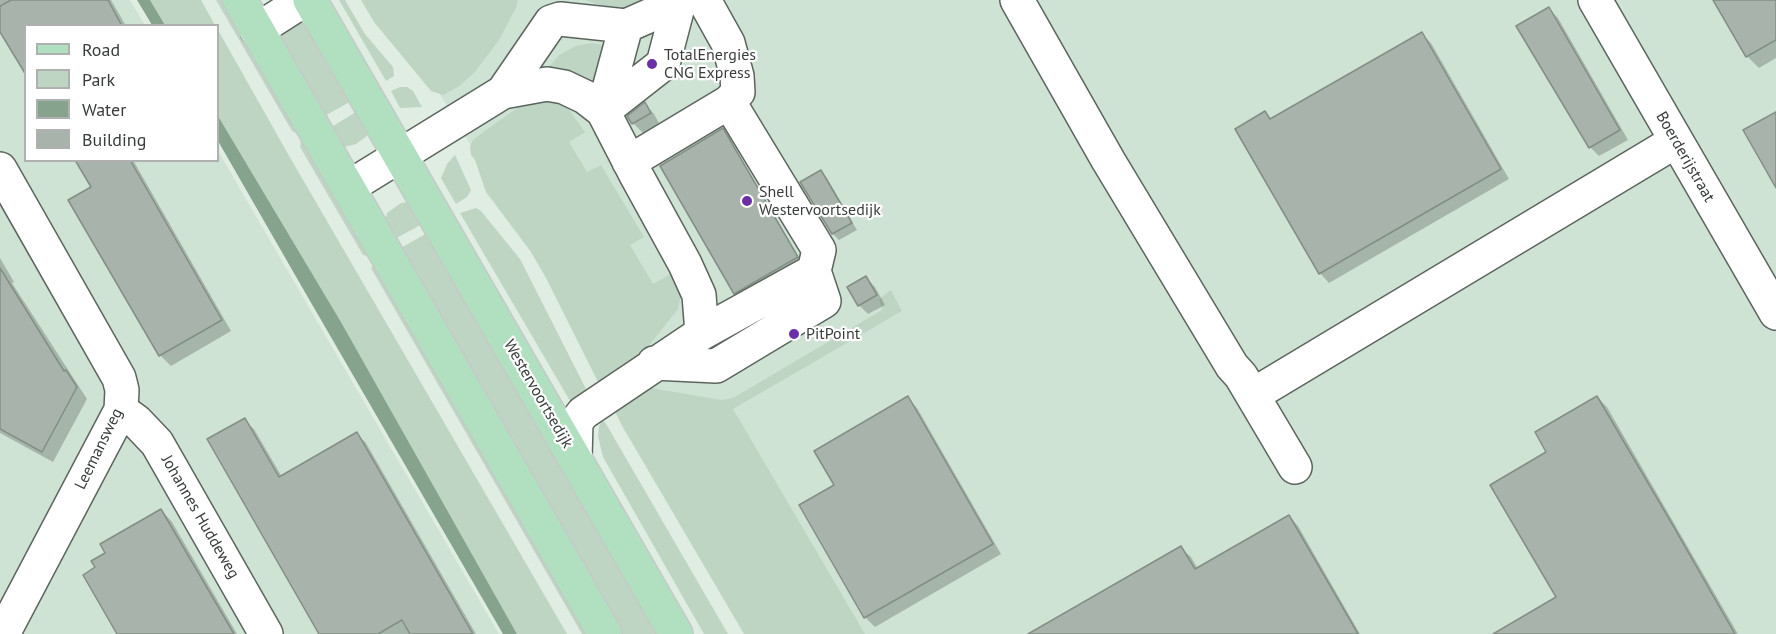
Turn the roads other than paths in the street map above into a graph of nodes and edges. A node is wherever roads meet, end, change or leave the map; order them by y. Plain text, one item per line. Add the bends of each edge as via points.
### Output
1 (240, 0) edge
2 (304, 0) edge
3 (310, 0) edge
4 (1017, 0) edge
5 (1595, 0) edge
6 (689, 1) edge
7 (626, 26) junction
8 (257, 30) junction
9 (503, 92) junction
10 (729, 102) junction
11 (603, 111) junction
12 (1676, 141) junction
13 (400, 155) junction
14 (629, 162) junction
15 (0, 169) edge
16 (349, 187) junction
17 (814, 271) junction
18 (1776, 313) edge
19 (702, 333) junction
20 (654, 363) junction
21 (1252, 395) junction
22 (121, 410) junction
23 (575, 458) junction
24 (1295, 467) dead end
25 (3, 634) edge
26 (266, 634) edge
27 (605, 634) edge
28 (676, 634) edge

1 - 8 main road
2 - 8 street
3 - 13 main road, Westervoortsedijk
4 - 21 street via 1108,160
5 - 12 street, Boerderijstraat
6 - 7 street
6 - 10 street via 728,43 738,92
6 - 11 street via 663,64
7 - 9 street via 560,19 551,22
7 - 11 street
8 - 16 main road
9 - 11 street via 547,84 564,87
9 - 13 street
10 - 14 street
10 - 17 street via 819,250
11 - 14 street
12 - 18 street, Boerderijstraat
12 - 21 street
13 - 16 street
13 - 23 main road, Westervoortsedijk
14 - 19 street via 699,295
15 - 22 street, Leemansweg via 119,378
16 - 27 main road
17 - 19 street
17 - 20 street via 824,301 716,366
19 - 20 street
20 - 23 street via 583,413 576,422
21 - 24 street
22 - 25 street, Leemansweg
22 - 26 street, Johannes Huddeweg via 158,442
23 - 28 main road, Westervoortsedijk

